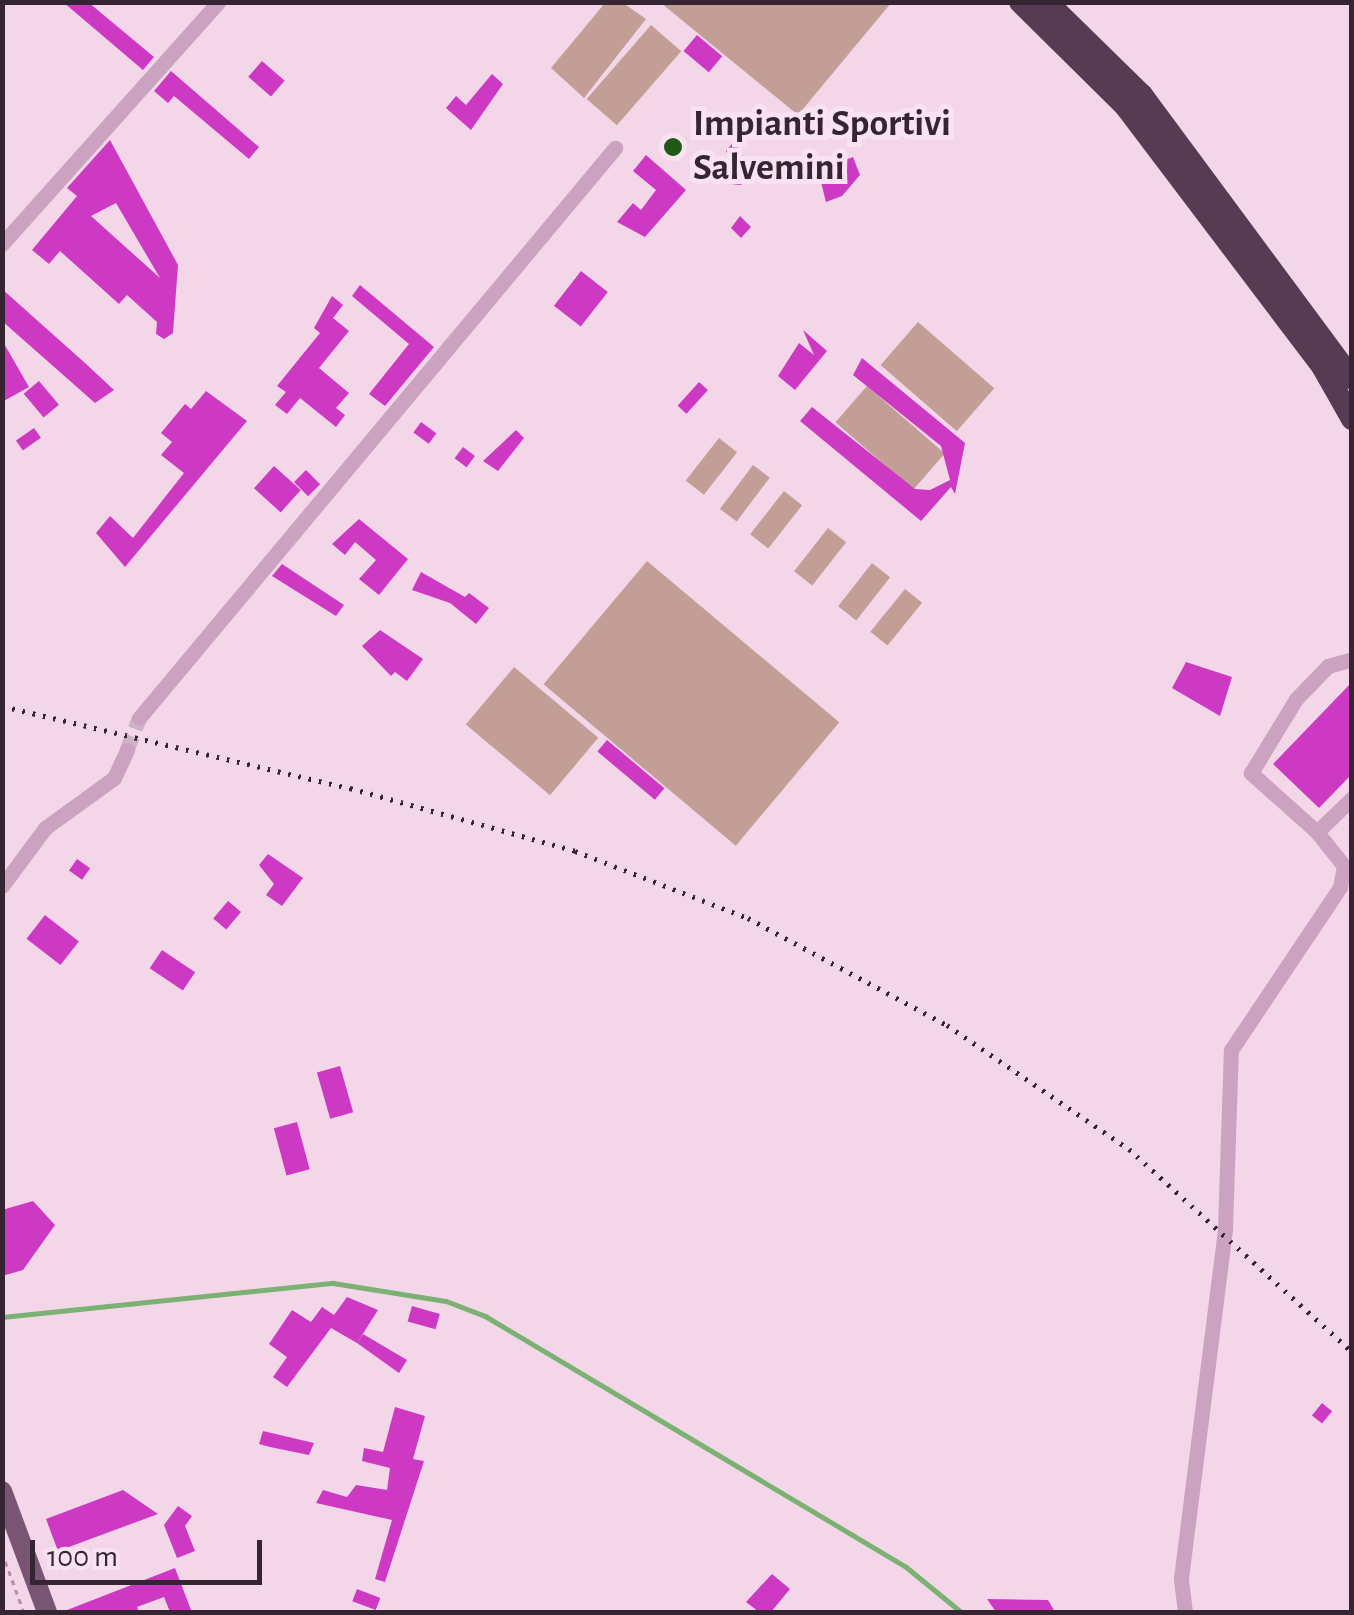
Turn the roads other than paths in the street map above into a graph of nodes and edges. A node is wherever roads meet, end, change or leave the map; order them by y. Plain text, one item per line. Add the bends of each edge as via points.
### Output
1 (218, 2) edge
2 (1020, 2) edge
3 (1047, 2) edge
4 (615, 148) dead end
5 (2, 244) edge
6 (1352, 379) edge
7 (1352, 419) edge
8 (1352, 659) edge
9 (139, 718) tunnel mouth
10 (127, 750) tunnel mouth
11 (1352, 798) edge
12 (1317, 832) junction
13 (2, 886) edge
14 (2, 1491) edge
15 (47, 1612) edge
16 (1186, 1612) edge

1 - 5 street
2 - 7 highway via 1126,107 1322,366
3 - 6 highway via 1142,95
4 - 9 street
8 - 12 street via 1328,666 1296,699 1251,774
10 - 13 street via 114,778 46,828
11 - 12 street
12 - 16 street via 1344,866 1340,887 1231,1050 1226,1076 1225,1228 1181,1578
14 - 15 main road

